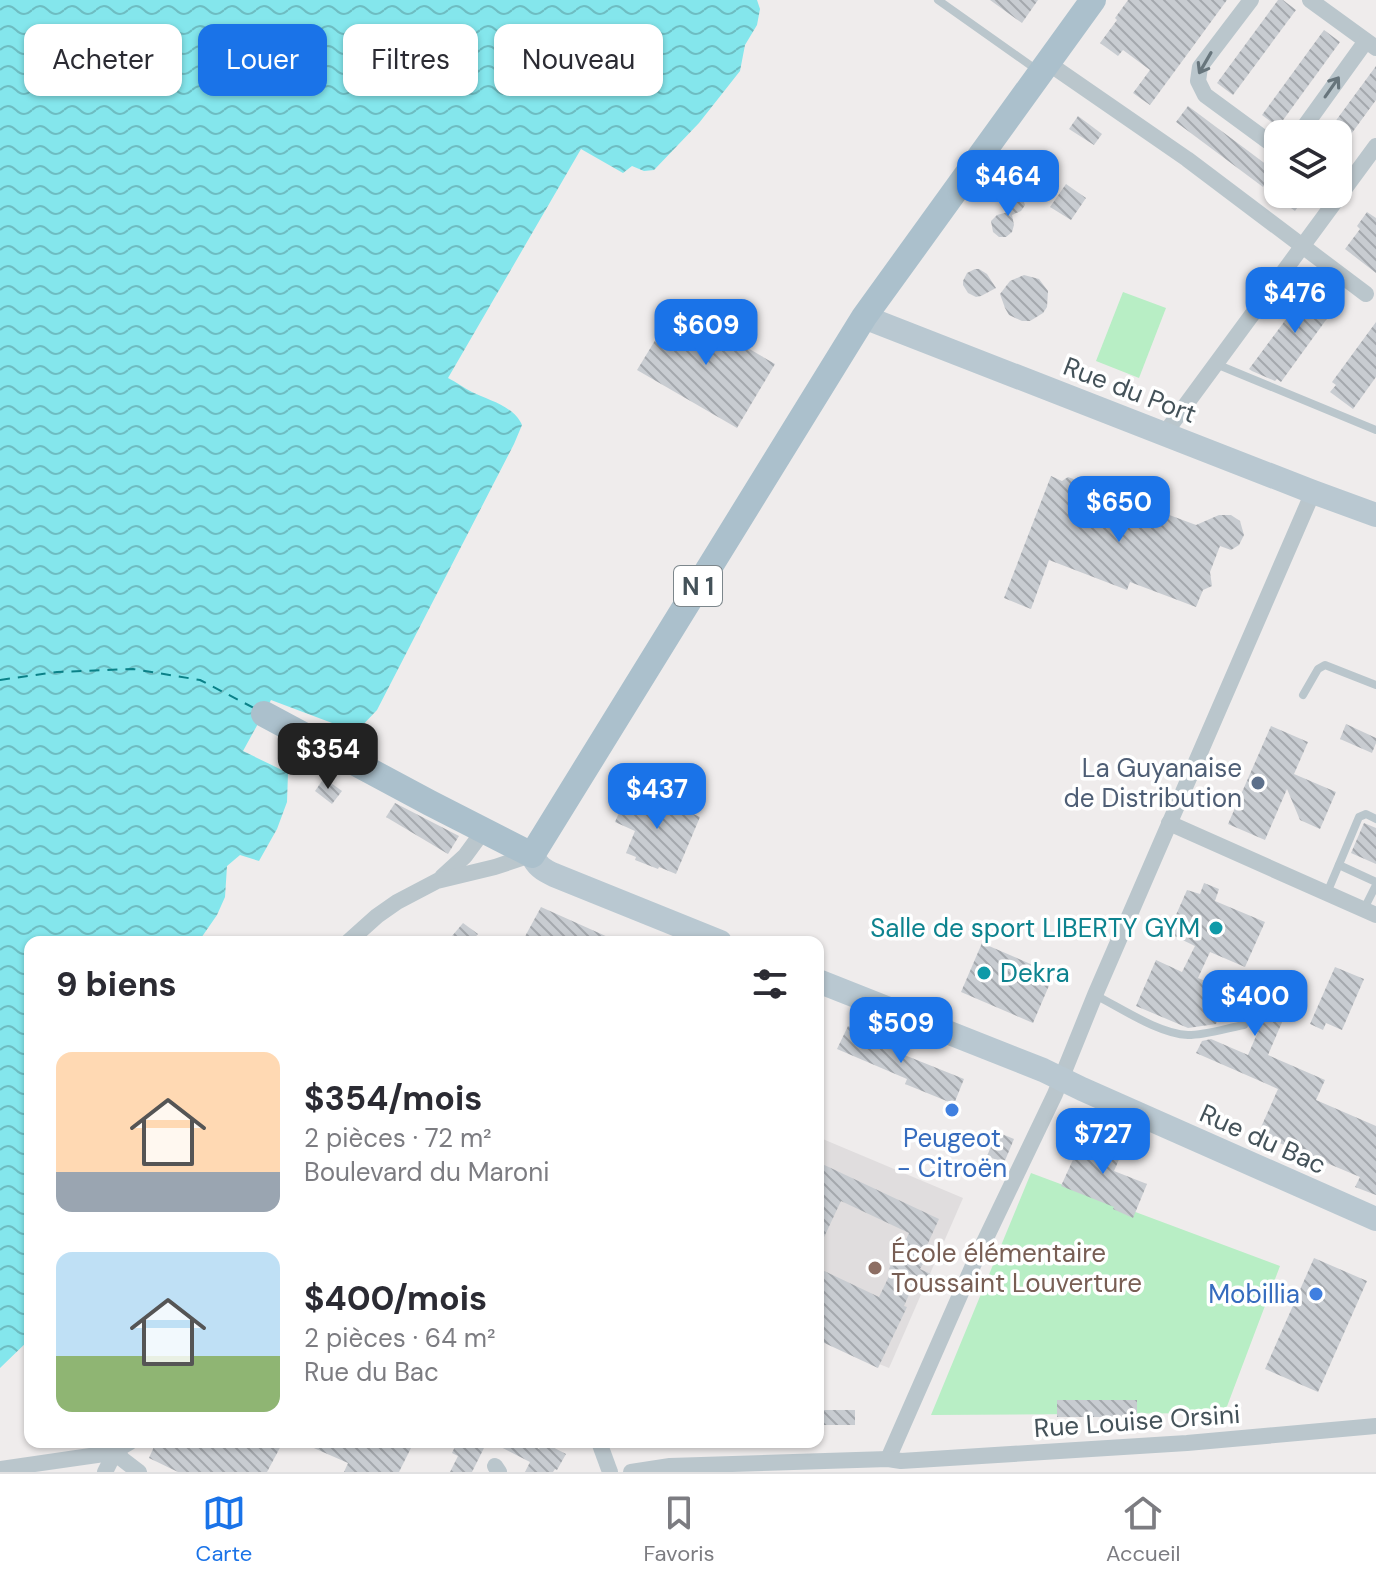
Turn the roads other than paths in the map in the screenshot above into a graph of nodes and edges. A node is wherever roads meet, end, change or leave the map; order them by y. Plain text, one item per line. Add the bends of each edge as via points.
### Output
1 (938, 0) edge
2 (1093, 0) edge
3 (1251, 0) edge
4 (1310, 0) edge
5 (1371, 45) edge
6 (1044, 68) junction
7 (1310, 120) edge
8 (1264, 138) edge
9 (1376, 146) edge
10 (1302, 245) junction
11 (1366, 294) dead end
12 (864, 317) junction
13 (1215, 364) junction
14 (1376, 430) edge
15 (1165, 433) junction
16 (1313, 492) junction
17 (1376, 515) edge
18 (1376, 685) edge
19 (1303, 695) dead end
20 (264, 714) dead end
21 (1376, 819) edge
22 (1169, 823) junction
23 (484, 830) junction
24 (532, 855) junction
25 (1339, 865) junction
26 (437, 881) junction
27 (1376, 884) edge
28 (1327, 893) junction
29 (1370, 912) edge
30 (355, 936) edge
31 (705, 936) edge
32 (824, 983) edge
33 (1095, 995) junction
34 (1244, 1025) dead end
35 (1061, 1078) junction
36 (1376, 1219) edge
37 (1376, 1426) edge
38 (117, 1448) edge
39 (122, 1448) edge
40 (123, 1448) edge
41 (601, 1448) edge
42 (895, 1464) edge
43 (790, 1467) edge
44 (0, 1469) edge
45 (105, 1472) edge
46 (139, 1472) edge
47 (610, 1472) edge
48 (631, 1472) edge

1 - 6 lane
2 - 6 main road, N 1
3 -> 8 street via 1200,67 1198,81 1205,95
4 - 5 street
7 -> 5 street
6 - 10 street via 1187,159
6 - 12 main road, N 1
9 - 10 street
10 - 11 street
10 - 13 street
12 - 15 street, Rue du Port
12 - 24 main road, N 1
13 - 14 lane
13 - 15 street
15 - 16 street, Rue du Port
16 - 17 street, Rue du Port
16 - 22 street
18 - 19 lane via 1325,665
20 - 23 main road
21 - 25 lane via 1359,817
22 - 28 street
22 - 33 street
23 - 24 main road
23 - 26 street
24 - 26 street
24 - 31 street via 542,870
25 - 27 lane
25 - 28 lane
26 - 30 street via 397,902
27 - 29 lane
28 - 29 street
32 - 35 street, Rue du Bac
33 - 34 lane via 1174,1032 1189,1035
33 - 35 street
35 - 36 street, Rue du Bac
35 - 42 street via 975,1261
37 - 42 street, Rue Louise Orsini
38 - 44 street
39 - 45 street
40 - 46 street via 122,1459
41 - 47 street
42 - 43 street, Rue Louise Orsini
43 - 48 street, Rue Louise Orsini via 670,1466

